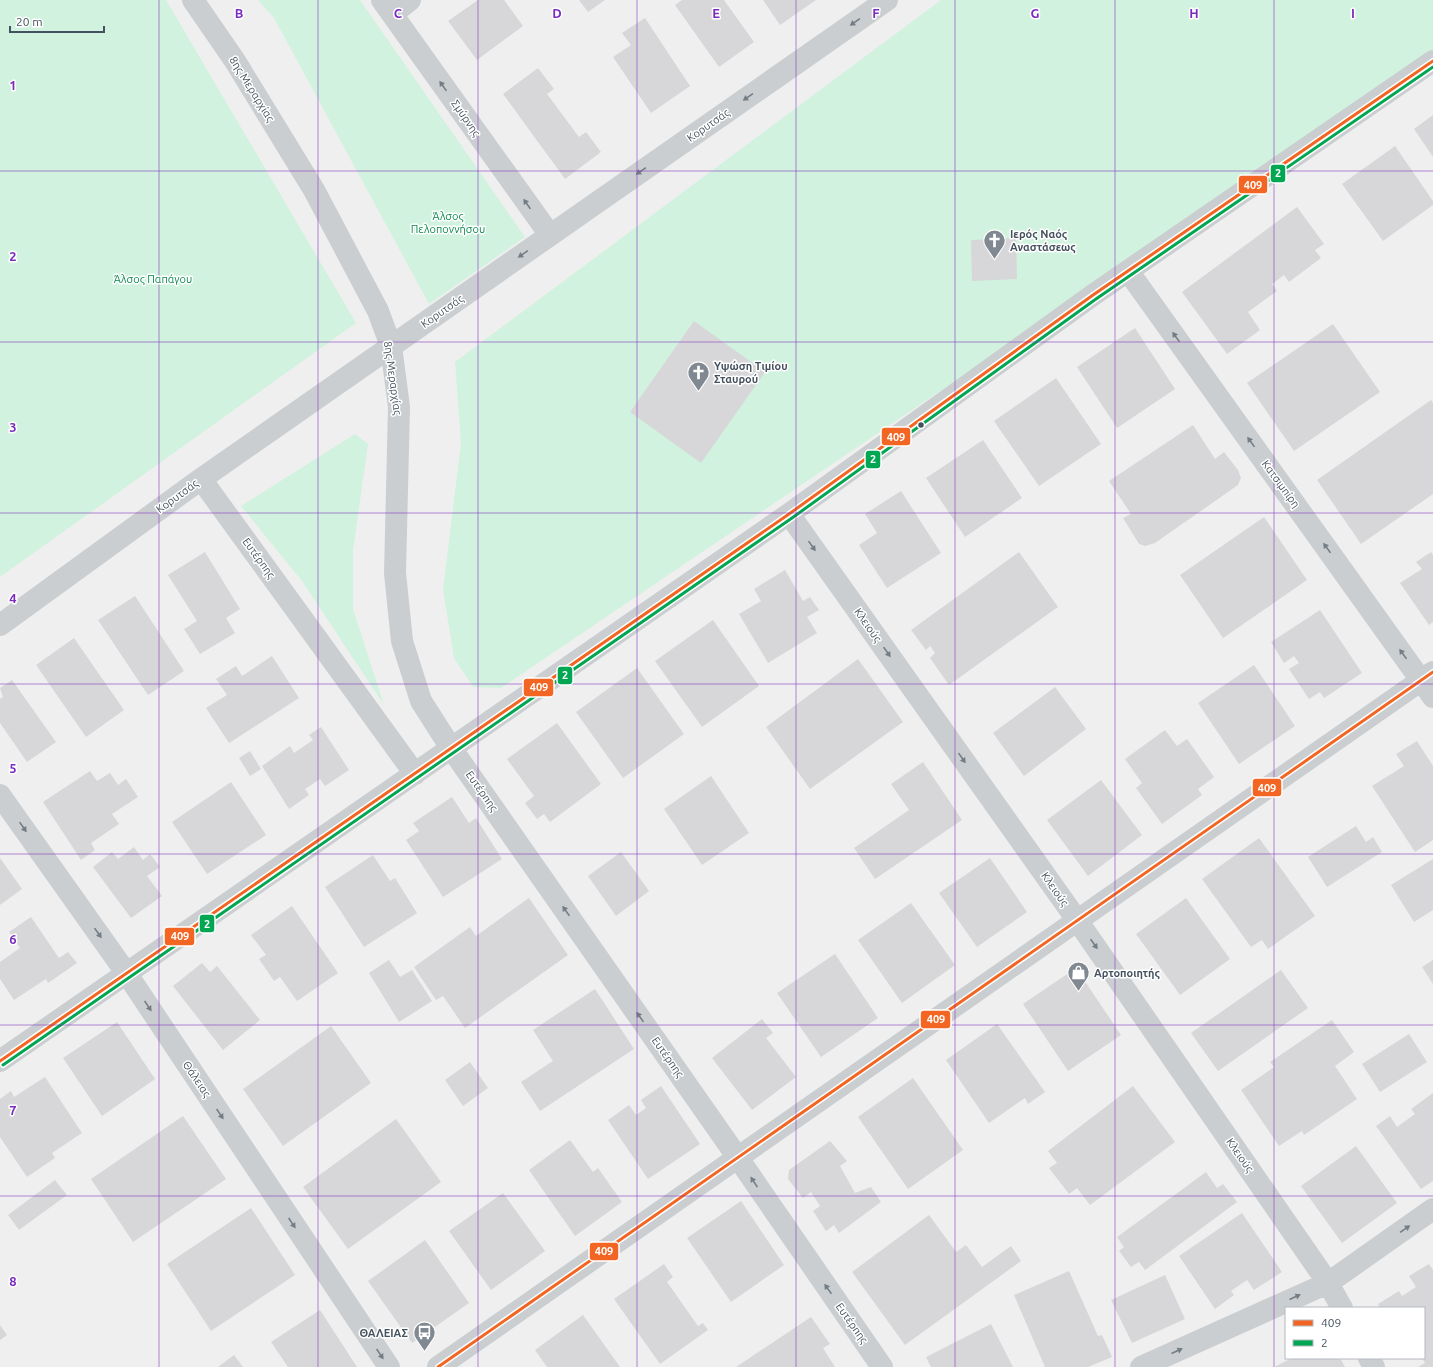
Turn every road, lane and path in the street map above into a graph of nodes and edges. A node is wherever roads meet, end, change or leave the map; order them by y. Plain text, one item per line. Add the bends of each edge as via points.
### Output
1 (193, 0) edge
2 (410, 0) edge
3 (887, 0) edge
4 (387, 7) edge
5 (1433, 61) edge
6 (550, 235) junction
7 (1128, 271) junction
8 (391, 346) junction
9 (201, 479) junction
10 (789, 514) junction
11 (0, 625) edge
12 (1429, 683) edge
13 (451, 748) junction
14 (415, 774) junction
15 (0, 795) edge
16 (1077, 920) junction
17 (127, 974) junction
18 (0, 1061) edge
19 (738, 1158) junction
20 (1433, 1209) edge
21 (1328, 1283) junction
22 (1341, 1307) edge
23 (389, 1367) edge
24 (438, 1367) edge
25 (882, 1367) edge
26 (1141, 1367) edge

1 - 8 street, 8ης Μεραρχίας via 235,61 314,190 378,311
2 - 4 street
3 -> 6 street, Κορυτσάς
6 -> 4 street, Σμύρνης
5 - 7 street
6 -> 8 street, Κορυτσάς
7 - 10 street
12 -> 7 street, Κατσιμπίρη
8 - 9 street, Κορυτσάς
8 - 13 street, 8ης Μεραρχίας via 399,407 395,573 402,642 420,701
9 - 11 street, Κορυτσάς
9 - 14 street, Ευτέρπης
10 - 13 street
10 -> 16 street, Κλειούς
12 - 16 street
13 - 14 street
19 -> 13 street, Ευτέρπης
14 - 17 street
15 -> 17 street, Θάλειας
16 - 19 street
16 -> 21 street, Κλειούς
17 - 18 street
17 -> 23 street, Θάλειας
19 - 24 street
25 -> 19 street, Ευτέρπης
21 -> 20 street
21 - 22 street, Κλειούς
26 -> 21 street

